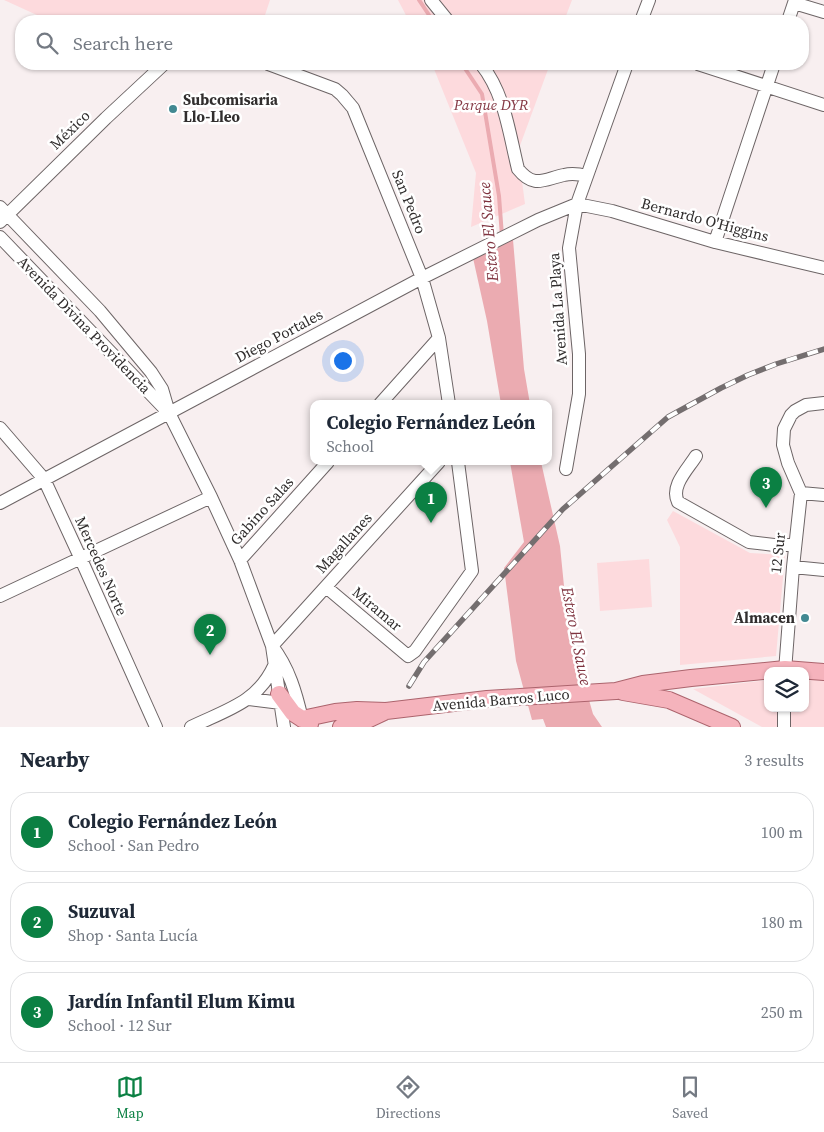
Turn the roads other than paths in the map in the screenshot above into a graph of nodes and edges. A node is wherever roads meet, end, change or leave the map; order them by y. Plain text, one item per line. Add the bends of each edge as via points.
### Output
1 (431, 0) edge
2 (649, 0) edge
3 (794, 1) edge
4 (824, 12) edge
5 (443, 15) edge
6 (643, 15) edge
7 (790, 15) edge
8 (158, 70) edge
9 (284, 70) edge
10 (485, 70) edge
11 (625, 70) edge
12 (716, 70) edge
13 (772, 70) edge
14 (766, 87) junction
15 (824, 105) edge
16 (587, 176) junction
17 (577, 204) junction
18 (2, 214) edge
19 (0, 237) edge
20 (716, 242) junction
21 (824, 268) edge
22 (422, 278) junction
23 (439, 338) junction
24 (384, 400) edge
25 (448, 400) edge
26 (824, 403) edge
27 (168, 413) junction
28 (0, 428) edge
29 (696, 456) dead end
30 (325, 465) edge
31 (436, 465) edge
32 (458, 465) edge
33 (566, 469) dead end
34 (44, 479) junction
35 (801, 493) junction
36 (824, 495) edge
37 (211, 497) junction
38 (0, 503) edge
39 (795, 545) junction
40 (80, 557) junction
41 (240, 560) junction
42 (793, 566) junction
43 (824, 570) edge
44 (326, 587) junction
45 (0, 596) edge
46 (272, 646) junction
47 (274, 666) junction
48 (785, 667) edge
49 (809, 671) edge
50 (764, 672) edge
51 (824, 672) edge
52 (616, 691) junction
53 (280, 698) junction
54 (249, 699) junction
55 (386, 711) junction
56 (784, 712) edge
57 (301, 724) edge
58 (358, 725) edge
59 (156, 727) edge
60 (191, 727) edge
61 (284, 727) edge
62 (317, 727) edge
63 (341, 727) edge
64 (732, 727) edge
65 (784, 727) edge

1 - 5 street
2 - 6 street
3 - 4 street
3 - 7 street
8 - 18 street, México
9 - 22 street, San Pedro via 335,89 348,101 357,116
10 - 16 street via 497,88 521,173 541,182 568,174
11 - 16 street, Avenida La Playa
12 - 14 street
13 - 14 street
14 - 15 street
14 - 20 street
16 - 17 street, Avenida La Playa
17 - 20 street, Bernardo O'Higgins
17 - 22 street, Diego Portales
17 - 33 street, Avenida La Playa via 569,248 579,354 579,394
18 - 27 street, Avenida Divina Providencia via 100,311 151,372 162,390
19 - 27 street, Avenida Divina Providencia
20 - 21 street, Bernardo O'Higgins
22 - 23 street, San Pedro
22 - 27 street, Diego Portales
23 - 24 street
23 - 25 street, San Pedro
26 - 35 street via 806,405 791,414 784,429 783,445
27 - 34 street, Diego Portales
27 - 37 street, Avenida Divina Providencia
28 - 34 street, Mercedes Norte
29 - 39 street via 676,488 678,502 749,542
30 - 41 street, Gabino Salas
31 - 44 street, Magallanes
32 - 44 street, Miramar via 472,572 415,651 408,656
34 - 38 street, Diego Portales
34 - 40 street, Mercedes Norte
35 - 36 street
35 - 39 street, 12 Sur
37 - 40 street
37 - 41 street, Avenida Divina Providencia
39 - 42 street, 12 Sur
40 - 45 street
40 - 59 street, Mercedes Norte
41 - 46 street, Avenida Divina Providencia
42 - 43 street
42 - 48 street, 12 Sur
44 - 46 street, Magallanes
46 - 47 street, Avenida Divina Providencia
46 - 57 street, Avenida Divina Providencia via 282,659 293,685
47 - 53 street, Avenida Divina Providencia
47 - 54 street via 262,687
49 - 51 main road, Avenida Barros Luco
50 - 52 main road, Avenida Barros Luco via 644,684
52 - 55 main road, Avenida Barros Luco via 487,699
52 - 64 main road, Avenida Barros Luco via 668,700
53 - 54 street
53 - 57 main road
53 - 61 street, Avenida Divina Providencia
54 - 60 street
55 - 57 main road, Avenida Barros Luco via 335,712
55 - 58 main road, Avenida Barros Luco
56 - 65 street
57 - 62 main road
58 - 63 main road, Avenida Barros Luco

